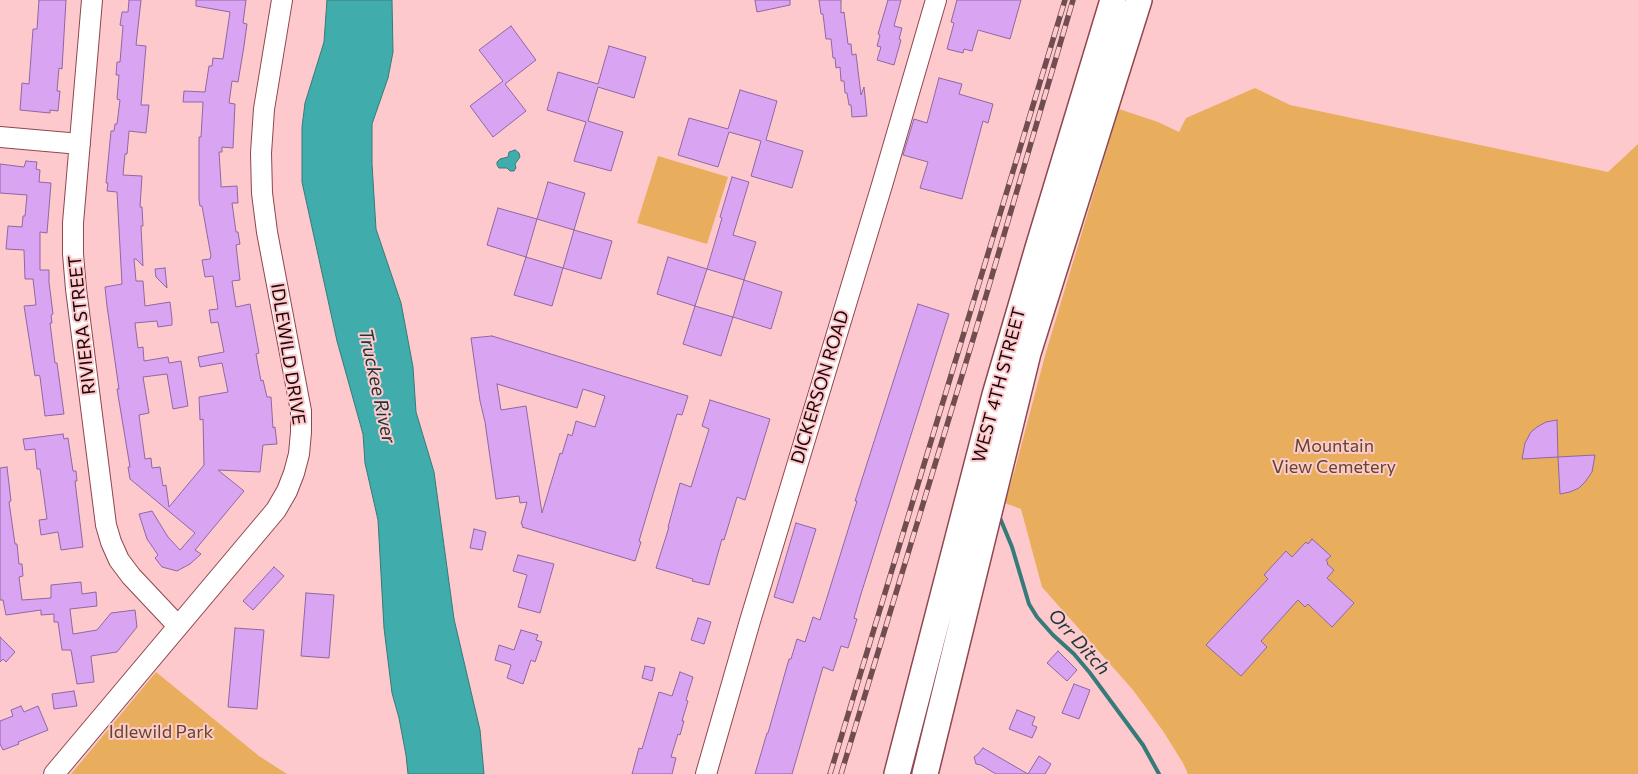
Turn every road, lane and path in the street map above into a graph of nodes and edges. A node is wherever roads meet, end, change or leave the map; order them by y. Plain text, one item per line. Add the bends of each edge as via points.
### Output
1 (92, 0) edge
2 (282, 0) edge
3 (936, 0) edge
4 (1113, 0) edge
5 (1139, 0) edge
6 (0, 137) edge
7 (80, 144) junction
8 (178, 626) junction
9 (54, 774) edge
10 (706, 774) edge
11 (897, 774) edge
12 (926, 774) edge

1 - 7 street, RIVIERA STREET
2 - 8 street, IDLEWILD DRIVE via 264,109 262,192 301,411 299,454 287,491 276,510
3 - 10 street, DICKERSON ROAD
4 - 11 main road, WEST 4TH STREET via 995,396
5 - 12 main road, WEST 4TH STREET via 1028,353
6 - 7 street
7 - 8 street, RIVIERA STREET via 73,254 106,525 119,560
8 - 9 street, IDLEWILD DRIVE

